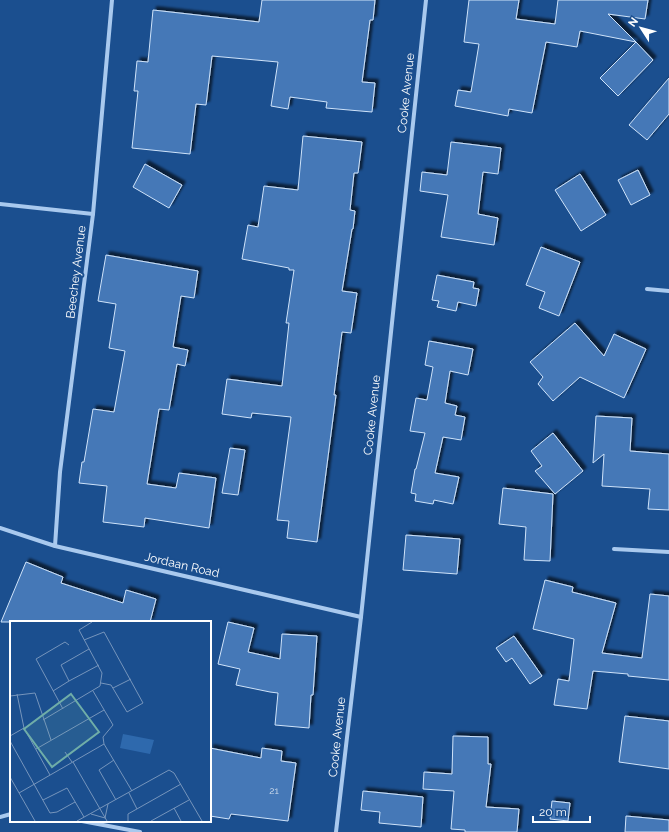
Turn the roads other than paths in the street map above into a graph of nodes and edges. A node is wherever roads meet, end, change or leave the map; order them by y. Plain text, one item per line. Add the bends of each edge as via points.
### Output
1 (112, 0) edge
2 (426, 0) edge
3 (0, 204) edge
4 (93, 214) junction
5 (647, 289) dead end
6 (669, 291) edge
7 (0, 528) edge
8 (55, 546) junction
9 (614, 549) dead end
10 (669, 552) edge
11 (361, 617) junction
12 (10, 814) edge
13 (0, 817) edge
14 (87, 822) edge
15 (140, 832) edge
16 (336, 832) edge

1 - 4 street, Beechey Avenue
2 - 11 street, Cooke Avenue
3 - 4 street
4 - 8 street, Beechey Avenue via 60,472
5 - 6 street
7 - 8 street, Jordaan Road
8 - 11 street, Jordaan Road
9 - 10 street
11 - 16 street, Cooke Avenue
12 - 13 street
14 - 15 street

